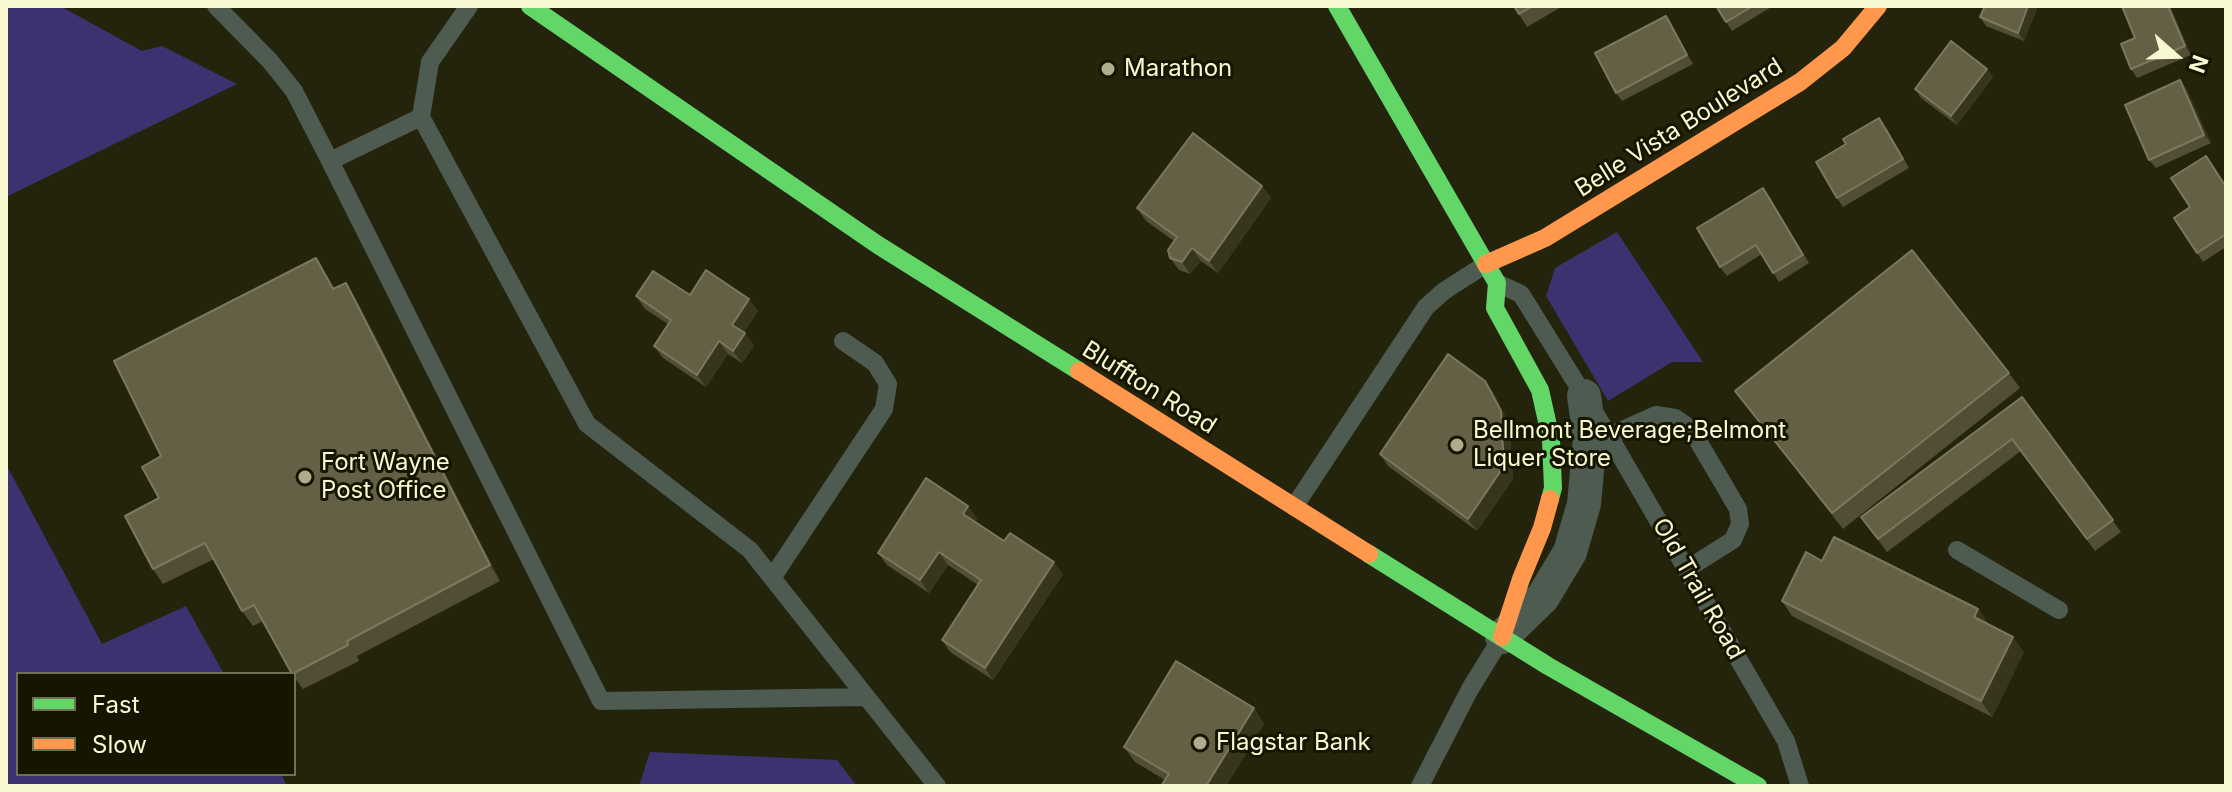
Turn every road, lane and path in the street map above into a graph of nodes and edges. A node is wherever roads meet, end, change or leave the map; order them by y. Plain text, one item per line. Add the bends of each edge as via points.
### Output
1 (216, 6) edge
2 (469, 6) edge
3 (530, 6) edge
4 (1337, 6) edge
5 (1878, 6) edge
6 (421, 117) junction
7 (330, 161) junction
8 (1486, 264) junction
9 (1497, 283) junction
10 (843, 341) dead end
11 (1584, 396) junction
12 (1609, 436) junction
13 (1294, 507) junction
14 (1957, 550) dead end
15 (1687, 569) junction
16 (772, 578) junction
17 (2059, 610) dead end
18 (1502, 637) junction
19 (865, 697) junction
20 (937, 786) edge
21 (1420, 786) edge
22 (1758, 786) edge
23 (1800, 786) edge

1 - 7 lane via 294,91
2 - 6 lane via 430,62
3 - 13 main road, Bluffton Road via 878,245
4 - 8 main road, Old Trail Road
5 - 8 main road, Belle Vista Boulevard via 1843,48 1800,82 1545,238
6 - 7 lane
6 - 16 lane via 587,424 750,550
7 - 19 lane via 601,701
8 - 9 main road, Old Trail Road
8 - 13 lane via 1426,307
9 - 11 lane, Old Trail Road via 1521,294
9 - 18 main road, Old Trail Road via 1495,308 1540,390 1551,439 1553,488
10 - 16 lane via 875,363 888,384 884,409
11 - 12 lane, Old Trail Road
11 - 18 street, Old Trail Road via 1590,438 1584,504 1570,552 1543,597
12 - 15 lane, Old Trail Road
12 - 15 lane via 1656,415 1675,418 1691,429 1738,509 1740,524 1733,540
13 - 18 main road, Bluffton Road
14 - 17 lane
15 - 23 lane, Old Trail Road via 1786,741
16 - 19 lane
18 - 21 lane
18 - 22 main road, Bluffton Road
19 - 20 lane

